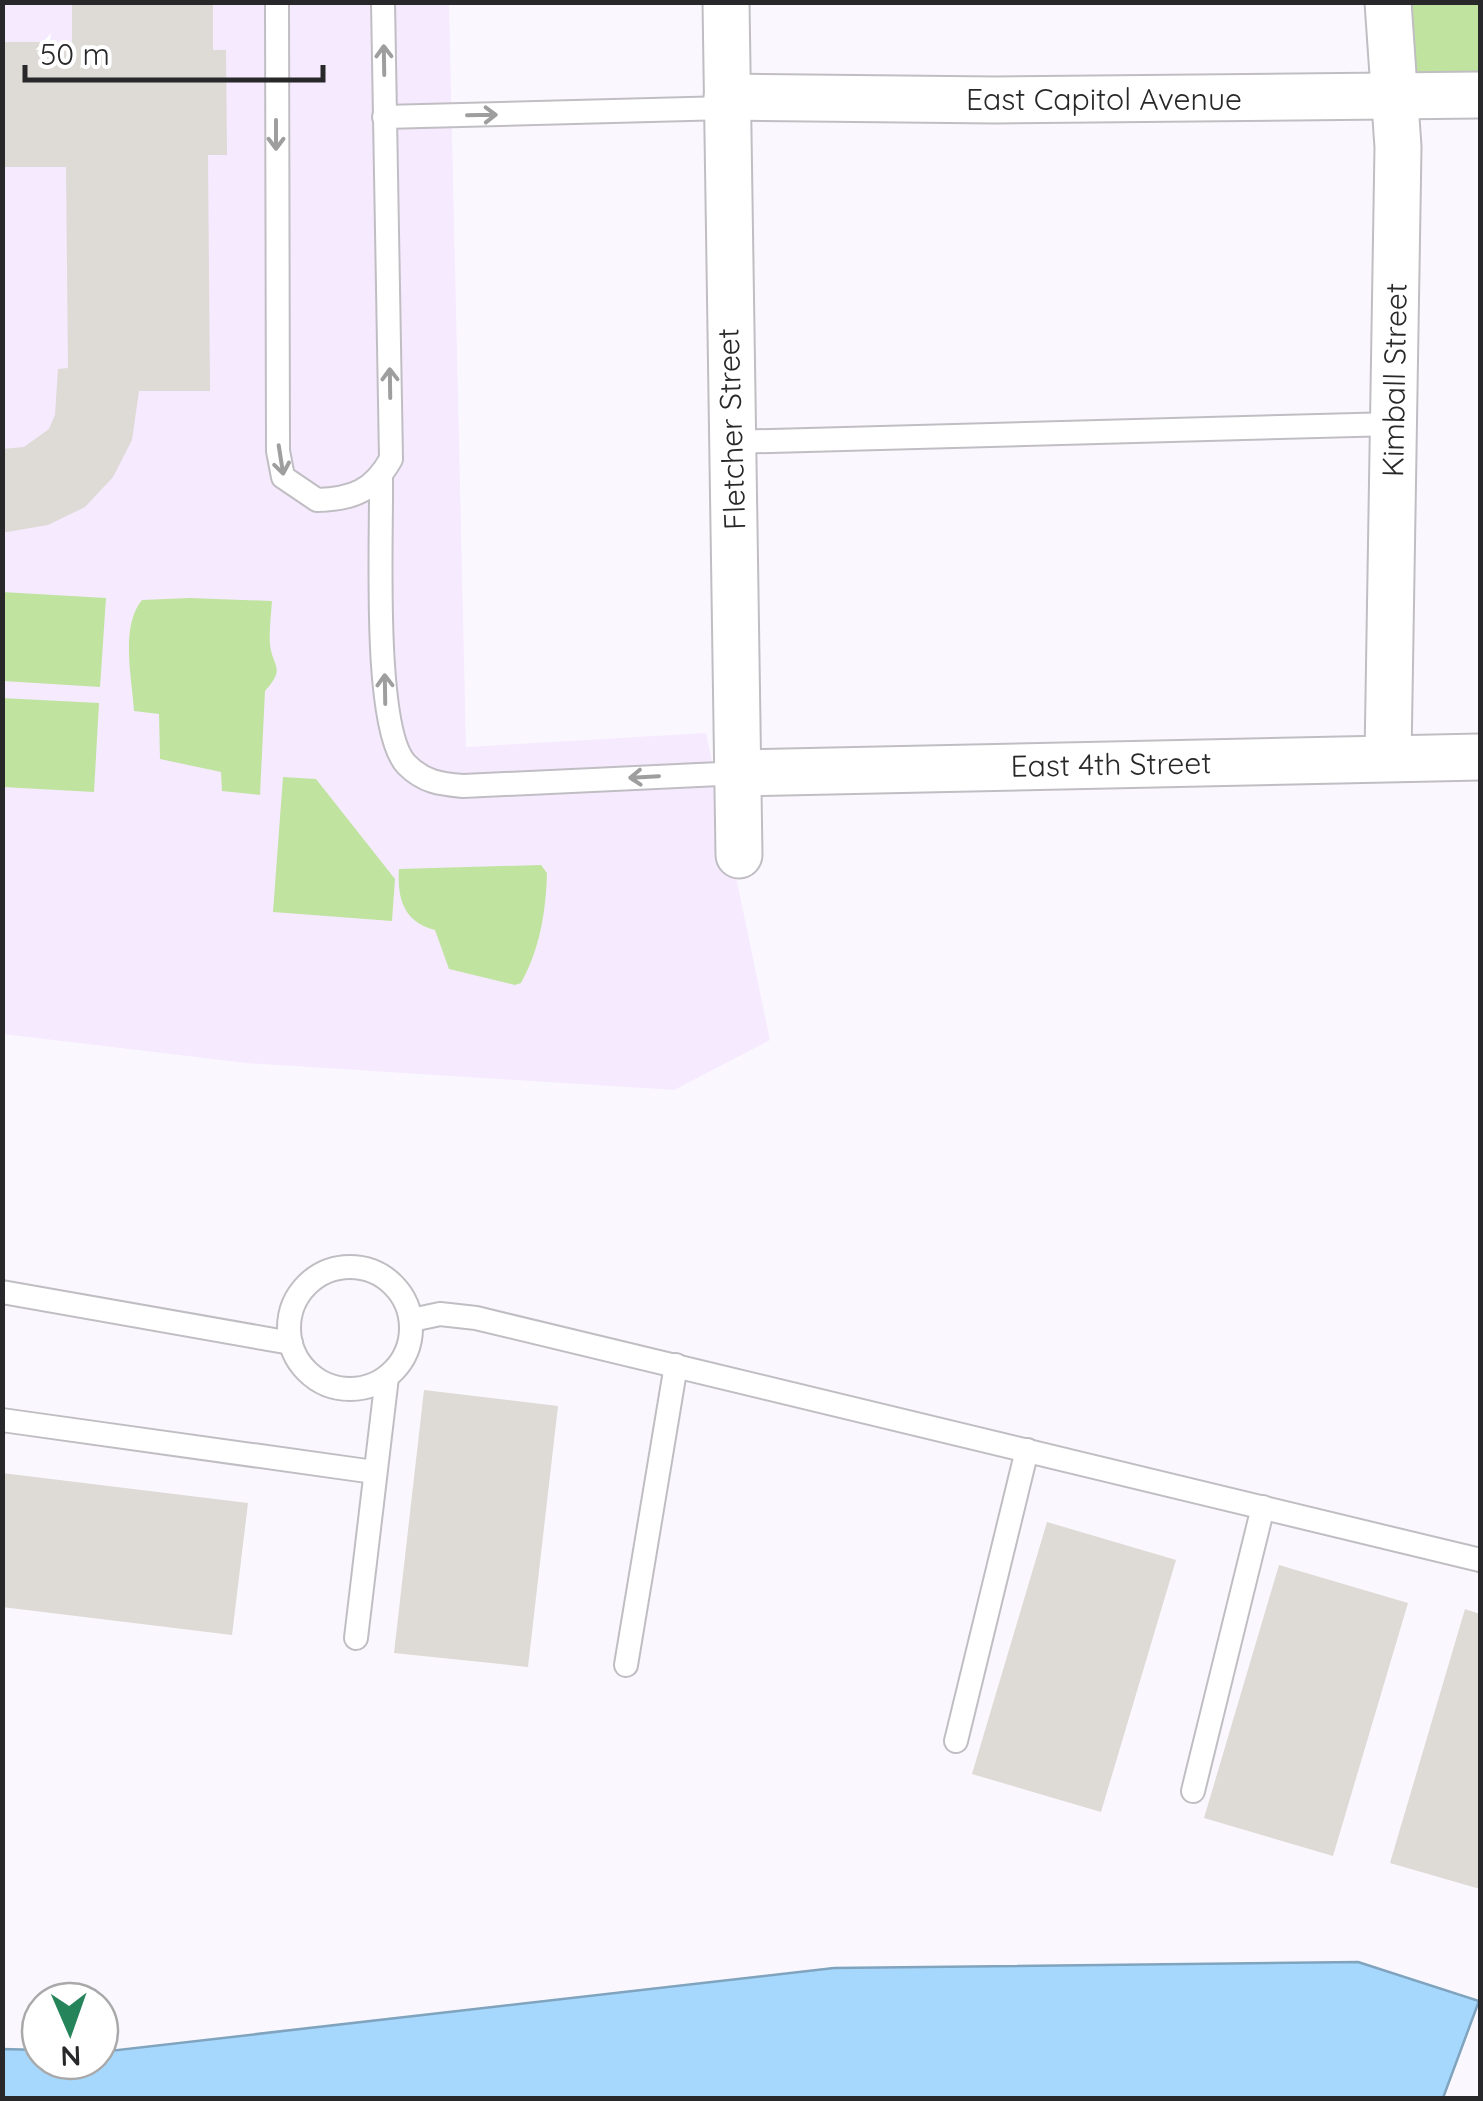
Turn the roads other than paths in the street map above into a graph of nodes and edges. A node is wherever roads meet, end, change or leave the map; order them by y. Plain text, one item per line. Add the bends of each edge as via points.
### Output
1 (276, 2) edge
2 (383, 2) edge
3 (726, 2) edge
4 (1388, 2) edge
5 (1480, 95) edge
6 (1395, 98) junction
7 (727, 102) junction
8 (384, 117) junction
9 (1394, 424) junction
10 (731, 442) junction
11 (380, 478) junction
12 (1388, 757) junction
13 (1480, 757) edge
14 (741, 772) junction
15 (739, 855) dead end
16 (2, 1292) edge
17 (412, 1320) junction
18 (291, 1343) junction
19 (676, 1365) junction
20 (387, 1377) junction
21 (2, 1420) edge
22 (1026, 1450) junction
23 (374, 1472) junction
24 (1263, 1507) junction
25 (1480, 1560) edge
26 (356, 1638) dead end
27 (626, 1664) dead end
28 (956, 1740) dead end
29 (1194, 1791) dead end

1 -> 11 lane via 283,477 317,500 362,494
8 -> 2 lane
3 - 7 street, Fletcher Street
4 - 6 street, Kimball Street
5 - 6 street, East Capitol Avenue
6 - 7 street, East Capitol Avenue
6 - 9 street, Kimball Street
8 -> 7 lane
7 - 10 street, Fletcher Street
11 -> 8 lane via 392,459
9 - 10 lane
9 - 12 street, Kimball Street
10 - 14 street, Fletcher Street
14 -> 11 lane via 462,786 432,783 406,764 386,719
12 - 13 street, East 4th Street
12 - 14 street, East 4th Street
14 - 15 street, Fletcher Street
16 - 18 lane
17 - 18 lane via 392,1283 374,1271 332,1269 298,1294 290,1314
17 - 19 lane via 440,1314 476,1318
17 - 20 lane via 407,1352
18 - 20 lane via 308,1372 326,1384 368,1387
19 - 22 lane
19 - 27 lane
20 - 23 lane
21 - 23 lane
22 - 24 lane
22 - 28 lane
23 - 26 lane
24 - 25 lane
24 - 29 lane

